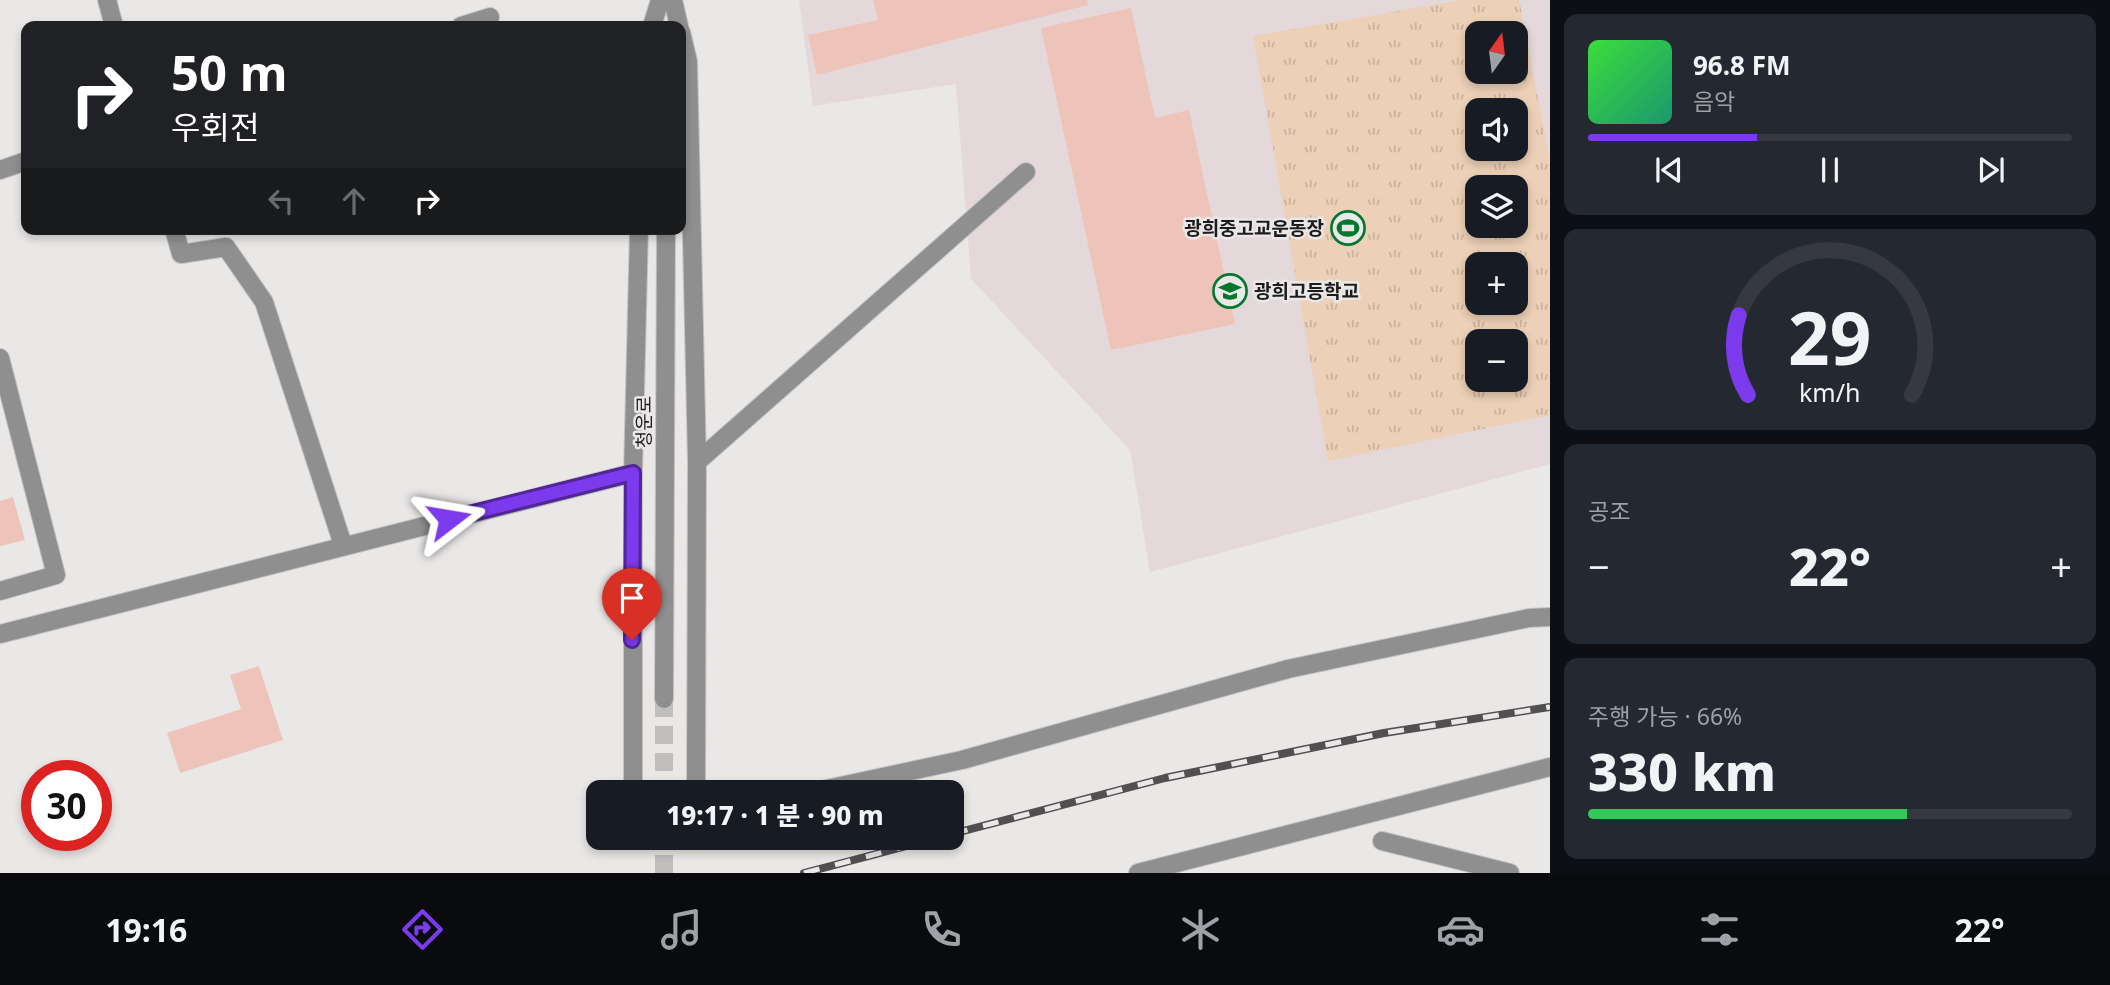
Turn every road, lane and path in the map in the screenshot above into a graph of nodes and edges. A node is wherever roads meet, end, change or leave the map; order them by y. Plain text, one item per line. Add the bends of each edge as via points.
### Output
1 (107, 0) edge
2 (660, 0) edge
3 (667, 0) edge
4 (673, 0) edge
5 (490, 18) dead end
6 (113, 21) edge
7 (479, 21) edge
8 (654, 21) edge
9 (667, 21) edge
10 (678, 21) edge
11 (686, 53) edge
12 (21, 163) edge
13 (0, 170) edge
14 (1026, 172) dead end
15 (176, 235) edge
16 (639, 235) edge
17 (666, 235) edge
18 (0, 358) edge
19 (696, 462) junction
20 (633, 473) junction
21 (343, 545) junction
22 (0, 591) edge
23 (1550, 617) edge
24 (0, 634) edge
25 (664, 699) tunnel mouth
26 (1550, 767) edge
27 (633, 780) edge
28 (696, 780) edge
29 (868, 780) edge
30 (1382, 841) dead end
31 (1138, 873) edge
32 (1510, 873) edge

1 - 6 street
2 - 8 street
3 - 9 street
4 - 10 street
5 - 7 street
11 - 19 street
12 - 13 street
14 - 19 street
15 - 21 street via 181,254 226,247 264,302
16 - 20 street
17 - 25 street, 청운로
18 - 22 street via 56,575
19 - 28 street
20 - 21 street
20 - 27 street
21 - 24 street
23 - 29 street via 1288,669 962,760
26 - 31 street
30 - 32 street

